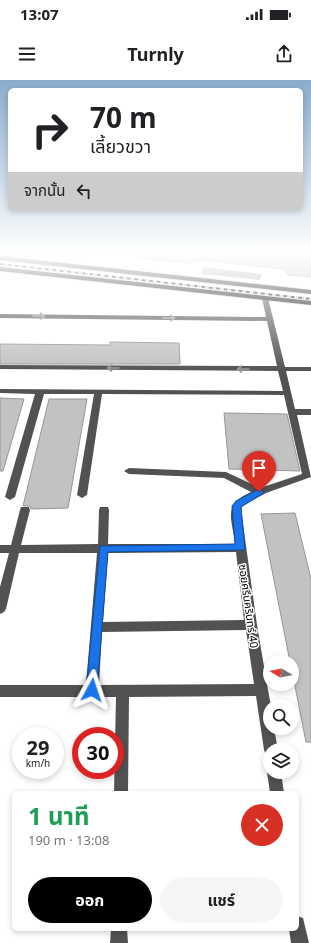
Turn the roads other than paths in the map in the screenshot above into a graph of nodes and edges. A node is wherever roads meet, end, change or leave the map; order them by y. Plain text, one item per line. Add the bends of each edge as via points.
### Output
1 (204, 291) edge
2 (265, 298) junction
3 (311, 304) edge
4 (0, 316) edge
5 (270, 319) junction
6 (0, 367) edge
7 (282, 369) junction
8 (311, 369) edge
9 (0, 391) edge
10 (40, 392) junction
11 (98, 392) junction
12 (288, 393) junction
13 (292, 412) junction
14 (311, 412) edge
15 (129, 471) dead end
16 (309, 476) edge
17 (259, 492) junction
18 (82, 495) dead end
19 (10, 497) dead end
20 (25, 510) dead end
21 (104, 510) dead end
22 (103, 548) junction
23 (240, 548) junction
24 (0, 549) edge
25 (15, 549) junction
26 (0, 609) edge
27 (251, 625) junction
28 (97, 627) junction
29 (0, 690) edge
30 (92, 690) junction
31 (123, 690) junction
32 (262, 690) junction
33 (270, 743) edge
34 (275, 779) edge
35 (121, 791) edge
36 (277, 791) edge
37 (119, 931) edge
38 (298, 931) edge
39 (119, 943) edge
40 (300, 943) edge

1 - 2 main road
2 - 3 main road
2 - 5 street, ซอยศรีนครินทร์ 40
4 -> 5 street
5 - 7 street, ซอยศรีนครินทร์ 40
7 -> 6 street
7 - 8 street
7 - 12 street, ซอยศรีนครินทร์ 40
9 - 10 street
10 - 11 street
10 - 19 street
11 - 12 street
11 - 18 street
12 - 13 street, ซอยศรีนครินทร์ 40
13 - 14 street
13 - 16 street, ซอยศรีนครินทร์ 40
15 - 17 street via 218,474
16 - 17 street, ซอยศรีนครินทร์ 40
17 - 23 street, ซอยศรีนครินทร์ 40 via 236,506
20 - 25 street
21 - 22 street
22 - 23 street
22 - 25 street
22 - 28 street
23 - 27 street, ซอยศรีนครินทร์ 40
24 - 25 street
25 - 26 street
27 - 28 street
27 - 32 street, ซอยศรีนครินทร์ 40
28 - 30 street
29 - 30 street
30 - 31 street
31 - 32 street
31 - 35 street
32 - 33 street, ซอยศรีนครินทร์ 40
34 - 36 street
37 - 39 street
38 - 40 street

